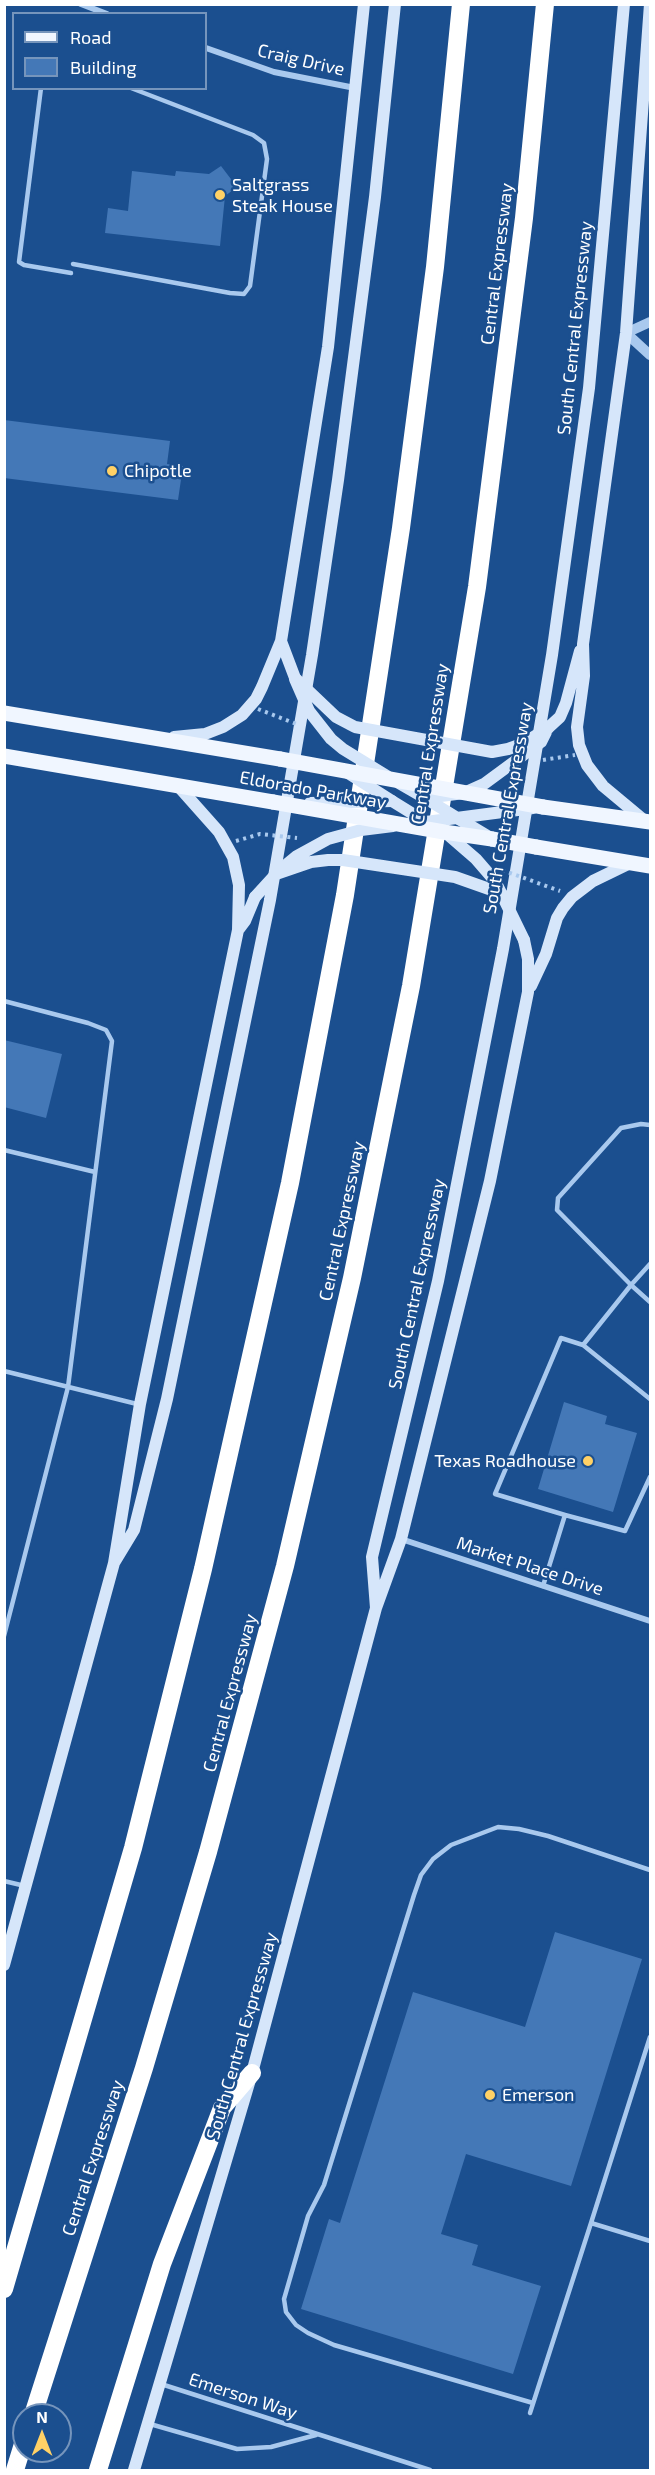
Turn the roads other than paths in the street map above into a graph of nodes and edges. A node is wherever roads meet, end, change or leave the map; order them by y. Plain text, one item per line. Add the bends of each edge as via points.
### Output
1 (81, 4) edge
2 (364, 4) edge
3 (395, 4) edge
4 (461, 4) edge
5 (545, 4) edge
6 (624, 4) edge
7 (650, 4) edge
8 (102, 12) edge
9 (207, 48) edge
10 (648, 58) edge
11 (356, 88) junction
12 (41, 90) edge
13 (136, 90) edge
14 (72, 264) dead end
15 (71, 273) dead end
16 (651, 322) edge
17 (626, 333) junction
18 (651, 355) edge
19 (281, 641) junction
20 (583, 644) junction
21 (295, 678) junction
22 (4, 713) edge
23 (548, 728) junction
24 (157, 739) junction
25 (4, 756) edge
26 (344, 771) junction
27 (395, 781) junction
28 (179, 787) junction
29 (464, 793) junction
30 (425, 798) junction
31 (392, 801) junction
32 (273, 802) junction
33 (543, 807) junction
34 (459, 819) junction
35 (426, 822) junction
36 (648, 822) edge
37 (403, 825) junction
38 (444, 832) junction
39 (492, 839) junction
40 (630, 863) junction
41 (651, 866) edge
42 (276, 874) junction
43 (504, 899) junction
44 (238, 930) junction
45 (528, 992) junction
46 (4, 1001) edge
47 (651, 1125) edge
48 (4, 1150) edge
49 (95, 1172) junction
50 (651, 1264) edge
51 (631, 1285) junction
52 (651, 1302) edge
53 (583, 1345) junction
54 (4, 1371) edge
55 (68, 1387) junction
56 (651, 1399) edge
57 (140, 1404) junction
58 (651, 1477) edge
59 (565, 1515) junction
60 (401, 1539) junction
61 (114, 1563) junction
62 (543, 1586) junction
63 (376, 1608) junction
64 (651, 1621) edge
65 (4, 1636) edge
66 (651, 1870) edge
67 (4, 1881) edge
68 (26, 1886) junction
69 (4, 1965) edge
70 (651, 2037) edge
71 (252, 2073) junction
72 (591, 2223) junction
73 (651, 2241) edge
74 (4, 2289) edge
75 (159, 2384) junction
76 (37, 2403) edge
77 (533, 2403) junction
78 (530, 2413) dead end
79 (147, 2424) junction
80 (319, 2435) junction
81 (98, 2470) edge
82 (134, 2470) edge
83 (430, 2470) edge

1 - 8 street
2 - 11 main road
3 - 61 main road via 375,197 338,480 270,900 167,1399 134,1530
4 - 74 highway via 434,278 401,528 345,895 293,1172 211,1534 133,1848
5 - 76 highway, Central Expressway via 524,218 475,598 411,986 354,1268 283,1576 208,1852
6 - 63 main road, South Central Expressway via 588,387 552,655 503,948 438,1281 372,1557
7 - 10 main road
9 - 11 street, Craig Drive via 274,72
10 - 17 main road
11 - 19 main road via 328,347
12 - 15 lane via 19,262
13 - 14 lane via 254,135 264,143 267,159 250,286 244,294 230,293
16 - 17 street
17 - 18 street
17 - 20 main road
19 - 21 main road
19 - 24 main road via 256,699 234,722 205,734
20 - 23 main road via 566,703 560,717
20 - 36 main road via 584,676 577,727 582,756 603,786
21 - 23 main road, bridge via 336,717 355,727 492,752 508,750
21 - 27 main road, bridge via 309,711 331,739
22 - 24 main road, Eldorado Parkway
23 - 29 main road, bridge via 541,742 515,763
24 - 26 main road, Eldorado Parkway, bridge
25 - 28 main road, Eldorado Parkway
26 - 27 main road, Eldorado Parkway, bridge
26 - 31 main road, bridge
27 - 29 main road, Eldorado Parkway, bridge
27 - 30 main road, bridge
28 - 32 main road, Eldorado Parkway
28 - 44 main road via 219,832 233,857 239,885
29 - 30 main road, bridge
29 - 33 main road, Eldorado Parkway, bridge
30 - 31 main road
30 - 34 main road, bridge
31 - 32 main road, bridge
31 - 35 main road
32 - 37 main road, Eldorado Parkway, bridge
33 - 34 main road, bridge
33 - 36 main road, Eldorado Parkway
34 - 35 main road, bridge
34 - 39 main road
35 - 37 main road, bridge
35 - 38 main road, bridge
37 - 38 main road, Eldorado Parkway, bridge
37 - 42 main road, bridge via 328,839 285,864
38 - 39 main road, Eldorado Parkway
38 - 43 main road via 476,859
39 - 40 main road, Eldorado Parkway, bridge
40 - 41 main road, Eldorado Parkway
40 - 45 main road via 593,881 563,908
42 - 43 main road, bridge via 311,862 343,860 455,878 489,889
42 - 44 main road, bridge via 255,897
43 - 45 main road, bridge via 524,940
44 - 57 main road
45 - 60 main road, South Central Expressway via 490,1181
46 - 49 lane via 88,1023 106,1030 112,1041
47 - 51 lane via 621,1128 558,1198 556,1210
48 - 49 lane
49 - 55 lane
50 - 51 lane
51 - 52 lane
51 - 53 lane
53 - 56 lane
53 - 59 lane via 561,1338 495,1494
54 - 55 lane
55 - 57 lane
55 - 65 lane
57 - 61 main road
58 - 59 lane via 626,1531
59 - 62 lane
60 - 62 street, Market Place Drive
60 - 63 main road, South Central Expressway
61 - 68 main road
62 - 64 street, Market Place Drive
63 - 71 main road, South Central Expressway
66 - 77 lane via 519,1828 498,1827 451,1845 433,1859 421,1875 414,1895 324,2185 308,2216 284,2299 286,2312 296,2325 334,2344
67 - 68 lane
68 - 69 main road
70 - 72 lane
71 - 75 main road, South Central Expressway
71 - 81 highway via 222,2108 213,2130 162,2264
72 - 73 lane
72 - 77 lane
75 - 79 main road, South Central Expressway
75 - 80 lane, Emerson Way
77 - 78 lane
79 - 80 lane, Emerson Way via 237,2449 271,2447
79 - 82 main road, South Central Expressway
80 - 83 lane, Emerson Way

